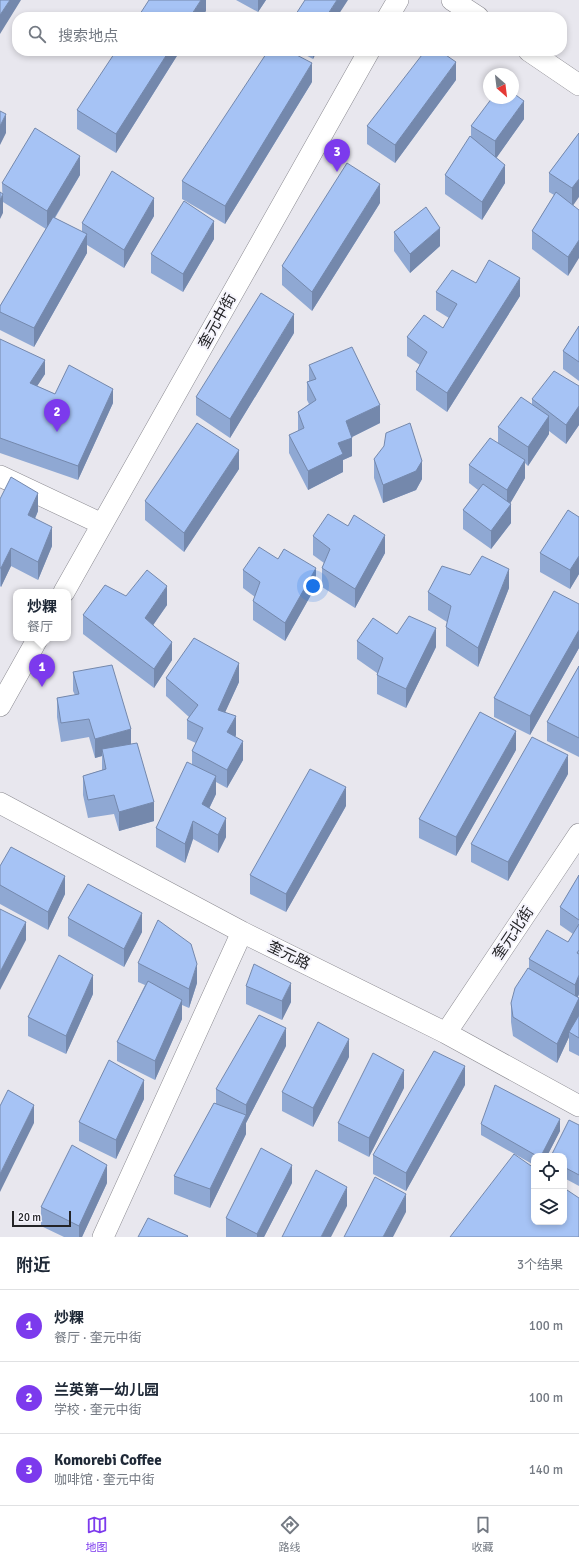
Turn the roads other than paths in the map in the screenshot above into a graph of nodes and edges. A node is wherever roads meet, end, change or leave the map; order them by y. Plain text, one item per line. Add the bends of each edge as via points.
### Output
1 (398, 0) edge
2 (452, 0) edge
3 (391, 12) edge
4 (470, 12) edge
5 (366, 56) edge
6 (536, 56) edge
7 (579, 85) edge
8 (0, 476) edge
9 (102, 524) junction
10 (66, 589) edge
11 (36, 641) edge
12 (0, 706) edge
13 (0, 803) edge
14 (579, 834) edge
15 (242, 932) junction
16 (446, 1033) junction
17 (579, 1106) edge
18 (102, 1237) edge

1 - 3 street
2 - 4 street
5 - 9 street, 奎元中街
6 - 7 street
8 - 9 street
9 - 10 street, 奎元中街
11 - 12 street
13 - 15 street, 奎元路
14 - 16 street, 奎元北街
15 - 16 street, 奎元路
15 - 18 street
16 - 17 street, 奎元路

